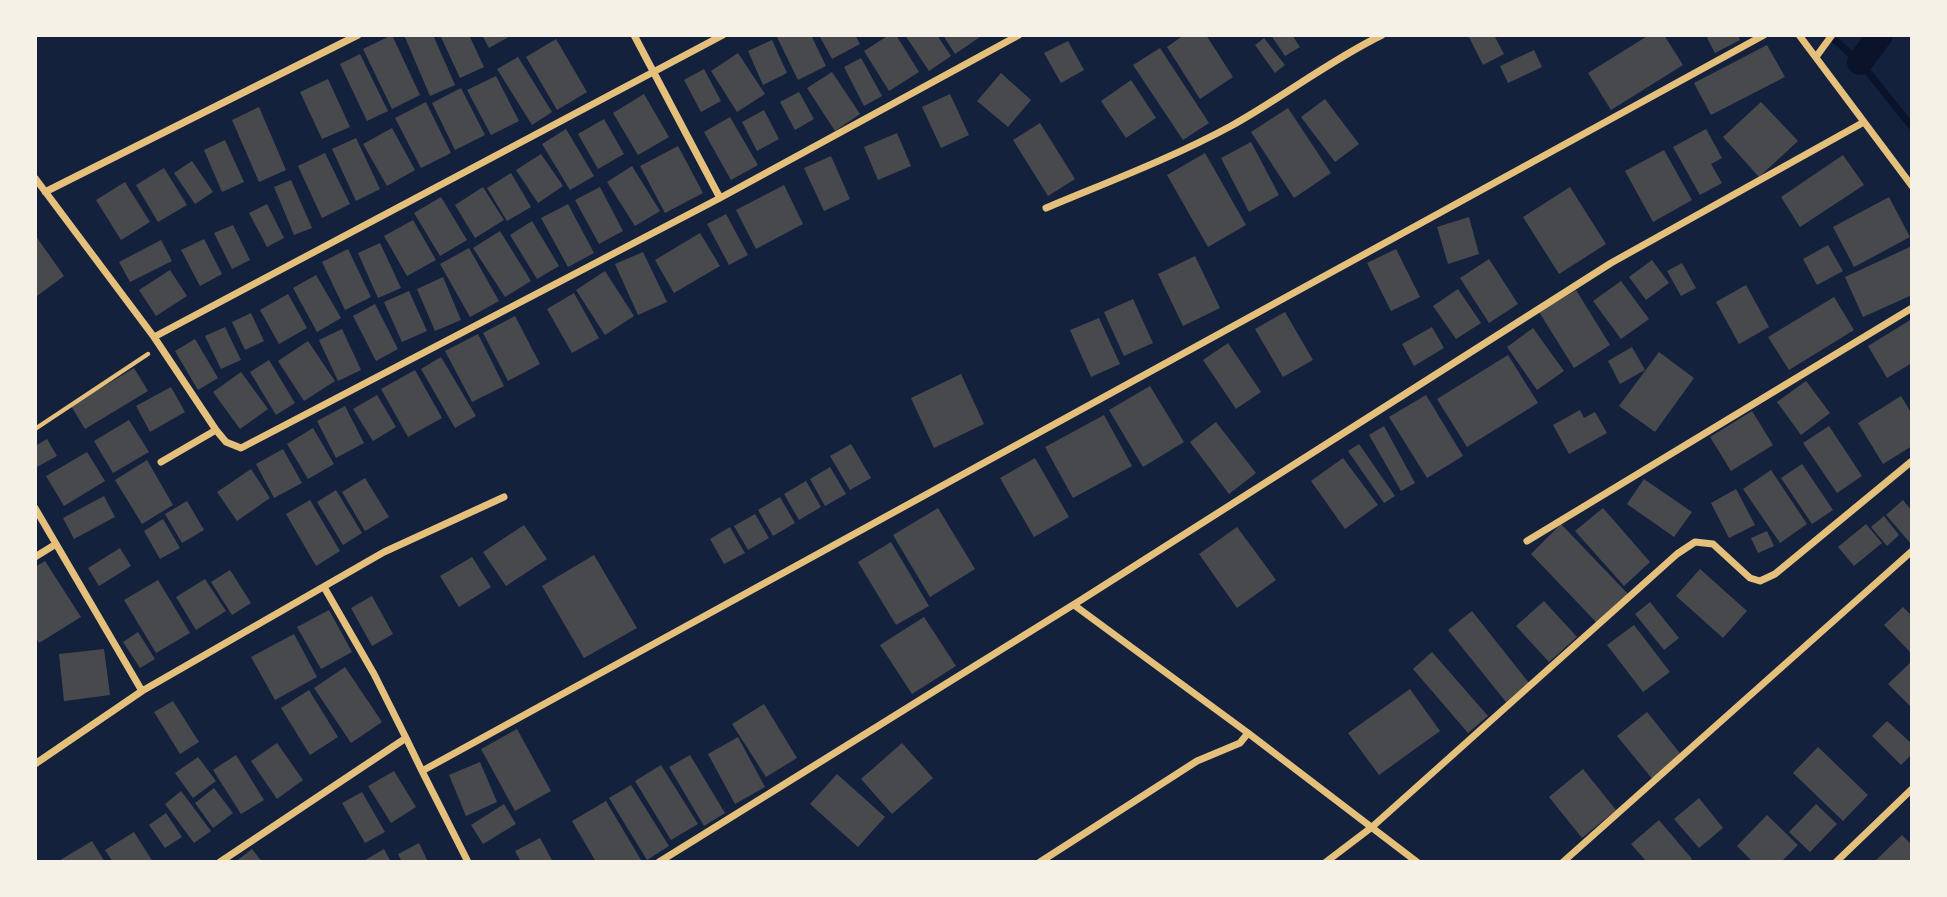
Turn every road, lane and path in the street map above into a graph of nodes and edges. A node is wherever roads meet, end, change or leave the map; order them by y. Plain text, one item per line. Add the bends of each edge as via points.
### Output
1 (358, 35) edge
2 (634, 35) edge
3 (723, 35) edge
4 (1019, 35) edge
5 (1382, 35) edge
6 (1764, 35) edge
7 (1799, 35) edge
8 (1832, 35) edge
9 (1815, 57) junction
10 (654, 72) junction
11 (1864, 122) junction
12 (35, 178) edge
13 (1912, 186) edge
14 (45, 192) junction
15 (720, 198) junction
16 (1046, 208) dead end
17 (1912, 308) edge
18 (154, 337) junction
19 (161, 346) junction
20 (35, 429) edge
21 (216, 430) junction
22 (1912, 461) edge
23 (161, 462) dead end
24 (504, 498) dead end
25 (35, 508) edge
26 (1527, 541) dead end
27 (55, 544) junction
28 (1912, 551) edge
29 (35, 557) edge
30 (324, 587) junction
31 (1074, 605) junction
32 (142, 691) junction
33 (1248, 733) junction
34 (406, 738) junction
35 (35, 764) edge
36 (422, 771) junction
37 (1912, 789) edge
38 (1372, 827) junction
39 (220, 862) edge
40 (468, 862) edge
41 (659, 862) edge
42 (1040, 862) edge
43 (1326, 862) edge
44 (1417, 862) edge
45 (1563, 862) edge
46 (1836, 862) edge

1 - 14 street
2 - 10 street
3 - 10 street
4 - 15 street
5 - 16 street via 1201,142
6 - 36 street
7 - 9 street
8 - 9 street
9 - 11 street
10 - 15 street
10 - 18 street
11 - 13 street
11 - 31 street via 1611,263
12 - 14 street
14 - 18 street
15 - 21 street via 242,447 233,446
17 - 26 street
18 - 19 street
19 - 20 path
19 - 21 street
21 - 23 street
22 - 38 street via 1775,574 1760,581 1750,578 1713,544 1695,542
24 - 30 street via 384,552
25 - 27 street
27 - 29 street
27 - 32 street
28 - 45 street
30 - 32 street
30 - 34 street
31 - 33 street
31 - 41 street
32 - 35 street
33 - 38 street
33 - 42 street via 1240,743 1197,761
34 - 36 street
34 - 39 street
36 - 40 street
37 - 46 street
38 - 43 street
38 - 44 street

